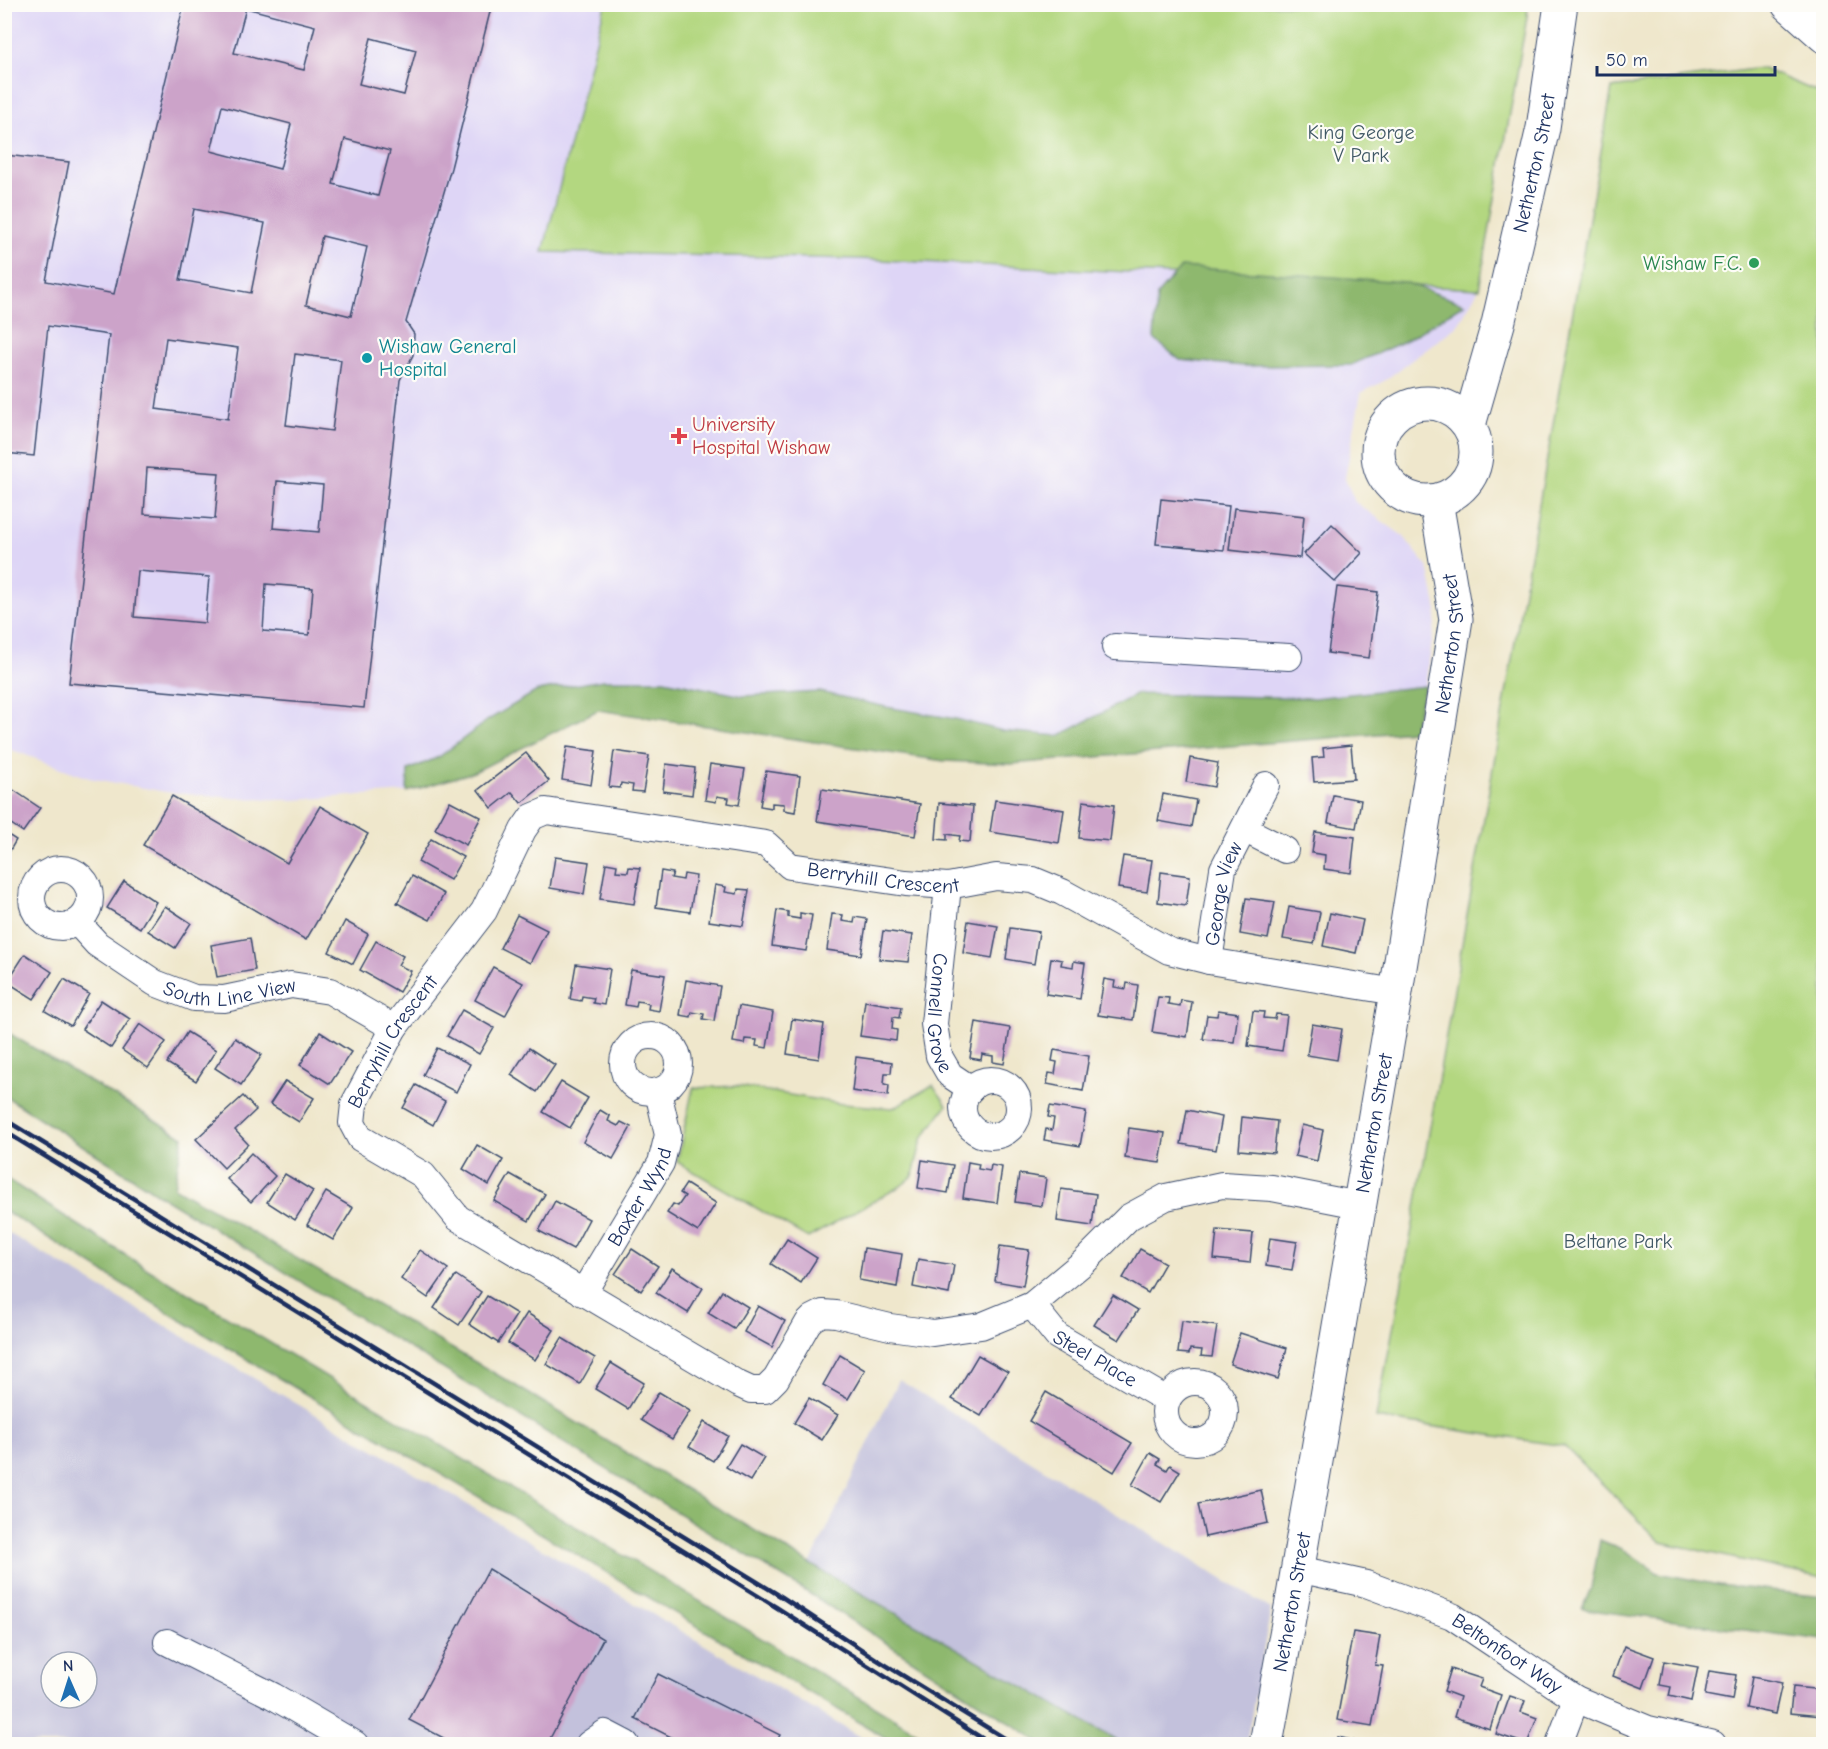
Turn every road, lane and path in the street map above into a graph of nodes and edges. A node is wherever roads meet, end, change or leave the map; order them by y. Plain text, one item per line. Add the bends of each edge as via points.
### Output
1 (1561, 4) edge
2 (1788, 4) edge
3 (1824, 36) edge
4 (1469, 424) junction
5 (1436, 501) junction
6 (1115, 647) dead end
7 (1289, 657) dead end
8 (1266, 785) dead end
9 (1244, 829) junction
10 (1285, 850) dead end
11 (948, 886) junction
12 (77, 922) dead end
13 (1209, 961) junction
14 (1396, 992) junction
15 (394, 1029) junction
16 (971, 1089) dead end
17 (658, 1092) dead end
18 (1359, 1205) junction
19 (583, 1293) junction
20 (1032, 1305) junction
21 (1167, 1400) dead end
22 (1298, 1569) junction
23 (167, 1642) dead end
24 (1576, 1699) junction
25 (356, 1744) edge
26 (589, 1744) edge
27 (627, 1744) edge
28 (1266, 1744) edge
29 (1559, 1744) edge
30 (1713, 1744) edge

1 - 4 street, Netherton Street via 1543,128 1498,324
2 - 3 street
4 - 5 street via 1477,448 1475,465 1468,480 1452,495
4 - 5 street via 1458,413 1439,404 1422,402 1396,414 1379,440 1379,465 1397,491 1413,499
5 - 14 street, Netherton Street via 1456,619
6 - 7 street
8 - 9 street, George View
9 - 10 street, George View
9 - 13 street, George View via 1223,869
11 - 13 street, Berryhill Crescent via 996,877 1033,880 1169,951
11 - 15 street, Berryhill Crescent via 790,866 766,844 546,811 532,817 484,911
11 - 16 street, Connell Grove via 934,1024 939,1056 950,1075
12 - 15 street, South Line View via 97,944 155,983 194,998 224,999 291,985 330,991
13 - 14 street, Berryhill Crescent
14 - 18 street, Netherton Street
15 - 19 street, Berryhill Crescent via 354,1104 352,1123 360,1138 423,1175 458,1218
17 - 19 street, Baxter Wynd via 668,1135 661,1163
18 - 20 street, Berryhill Crescent via 1272,1188 1222,1185 1166,1197 1130,1217
18 - 22 street, Netherton Street
19 - 20 street, Berryhill Crescent via 751,1390 765,1390 776,1379 808,1323 823,1313 933,1333 981,1326
20 - 21 street, Steel Place via 1057,1336
22 - 24 street, Beltonfoot Way via 1366,1584 1452,1616
22 - 28 street, Netherton Street
23 - 25 street
24 - 29 street
24 - 30 street, Beltonfoot Way via 1648,1730
26 - 27 street via 605,1733

